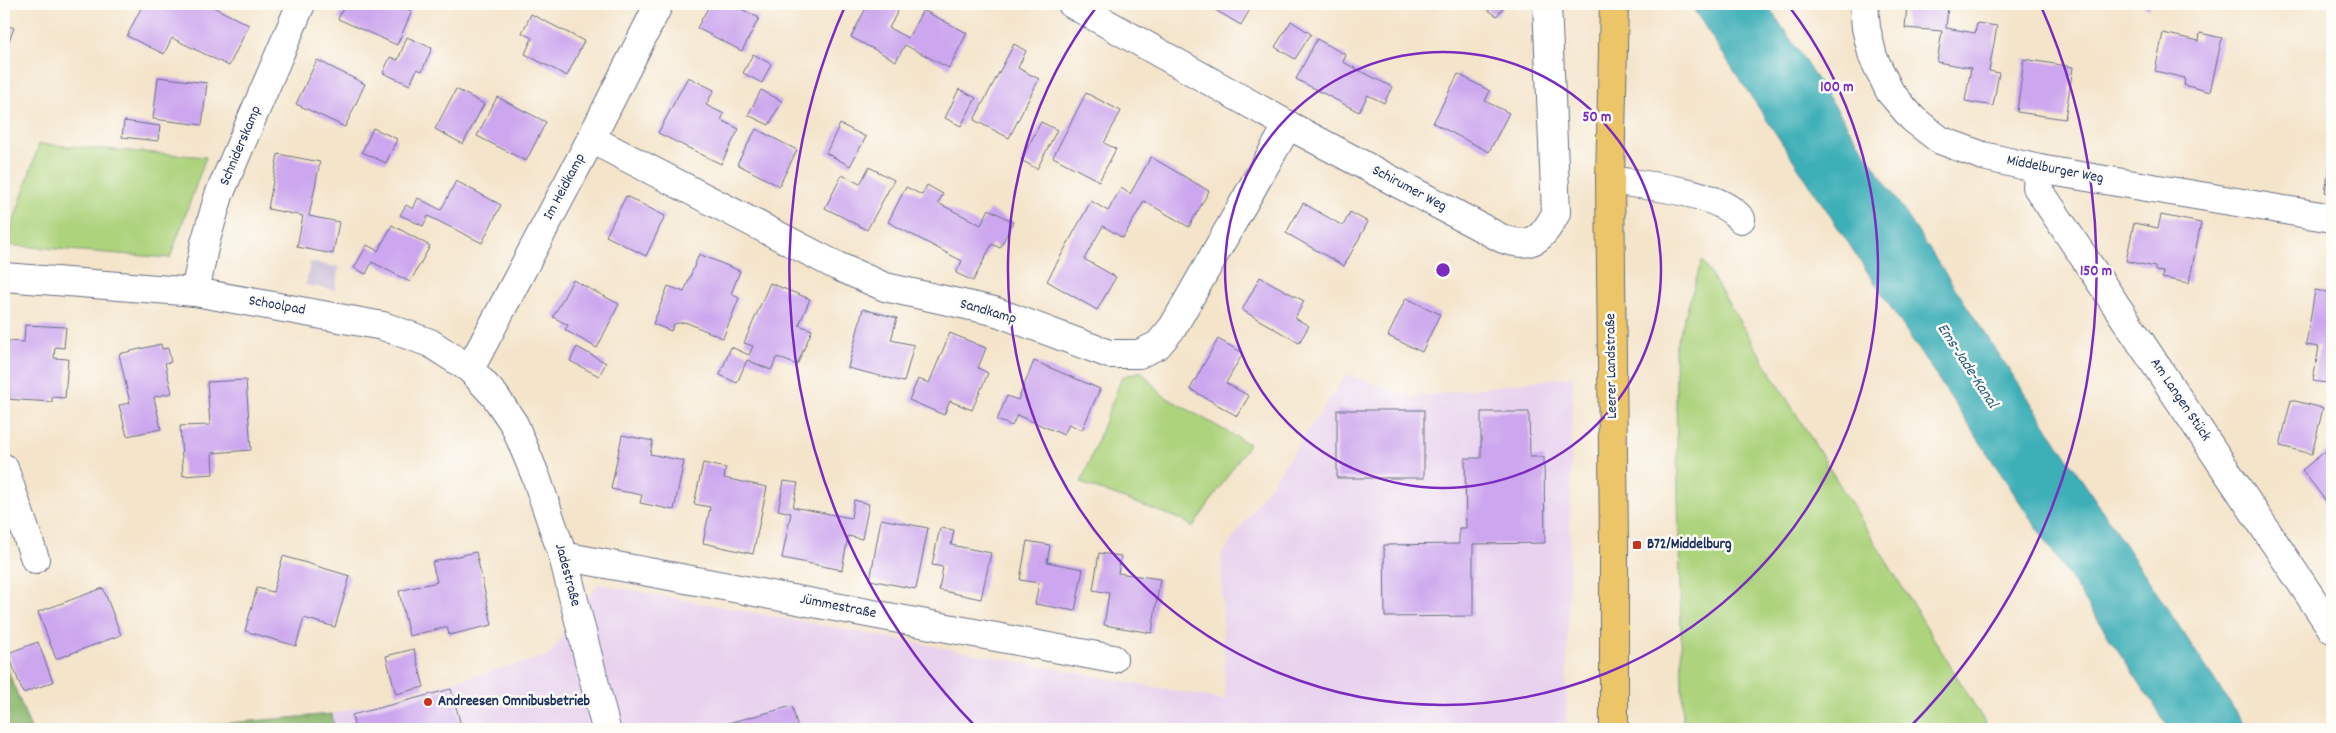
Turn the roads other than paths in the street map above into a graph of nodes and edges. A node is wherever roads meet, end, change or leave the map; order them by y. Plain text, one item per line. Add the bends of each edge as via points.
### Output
1 (301, 4) edge
2 (659, 4) edge
3 (1072, 4) edge
4 (1547, 4) edge
5 (1614, 4) edge
6 (1864, 4) edge
7 (1288, 125) junction
8 (591, 139) junction
9 (2039, 169) junction
10 (1610, 180) junction
11 (2332, 218) edge
12 (1741, 219) dead end
13 (4, 277) edge
14 (196, 292) junction
15 (470, 369) junction
16 (514, 424) joint
17 (4, 468) edge
18 (562, 556) junction
19 (35, 559) dead end
20 (2332, 629) edge
21 (1113, 659) dead end
22 (606, 729) edge
23 (1614, 729) edge

1 - 14 street, Schniderskamp via 219,195 205,243
2 - 8 street, Im Heidkamp
3 - 7 street, Schirumer Weg
4 - 7 street, Schirumer Weg via 1556,212 1540,238 1527,243 1513,243 1501,238
5 - 10 main road, Leerer Landstraße
6 - 9 street, Middelburger Weg via 1873,57 1890,92 1913,119 1940,140 1983,156
7 - 8 street, Sandkamp via 1173,327 1158,345 1139,354 1109,354 994,311 885,287 837,266
8 - 15 street, Im Heidkamp
9 - 11 street, Middelburger Weg
9 - 20 street, Am Langen Stück via 2037,187
10 - 12 street via 1708,197 1733,210
10 - 23 main road, Leerer Landstraße
13 - 14 street, Schoolpad
14 - 15 street, Schoolpad via 383,326 430,344
15 - 16 street, Schoolpad via 495,396
16 - 18 street, Jadestraße via 536,477
17 - 19 street
18 - 21 street, Jümmestraße
18 - 22 street, Jadestraße

